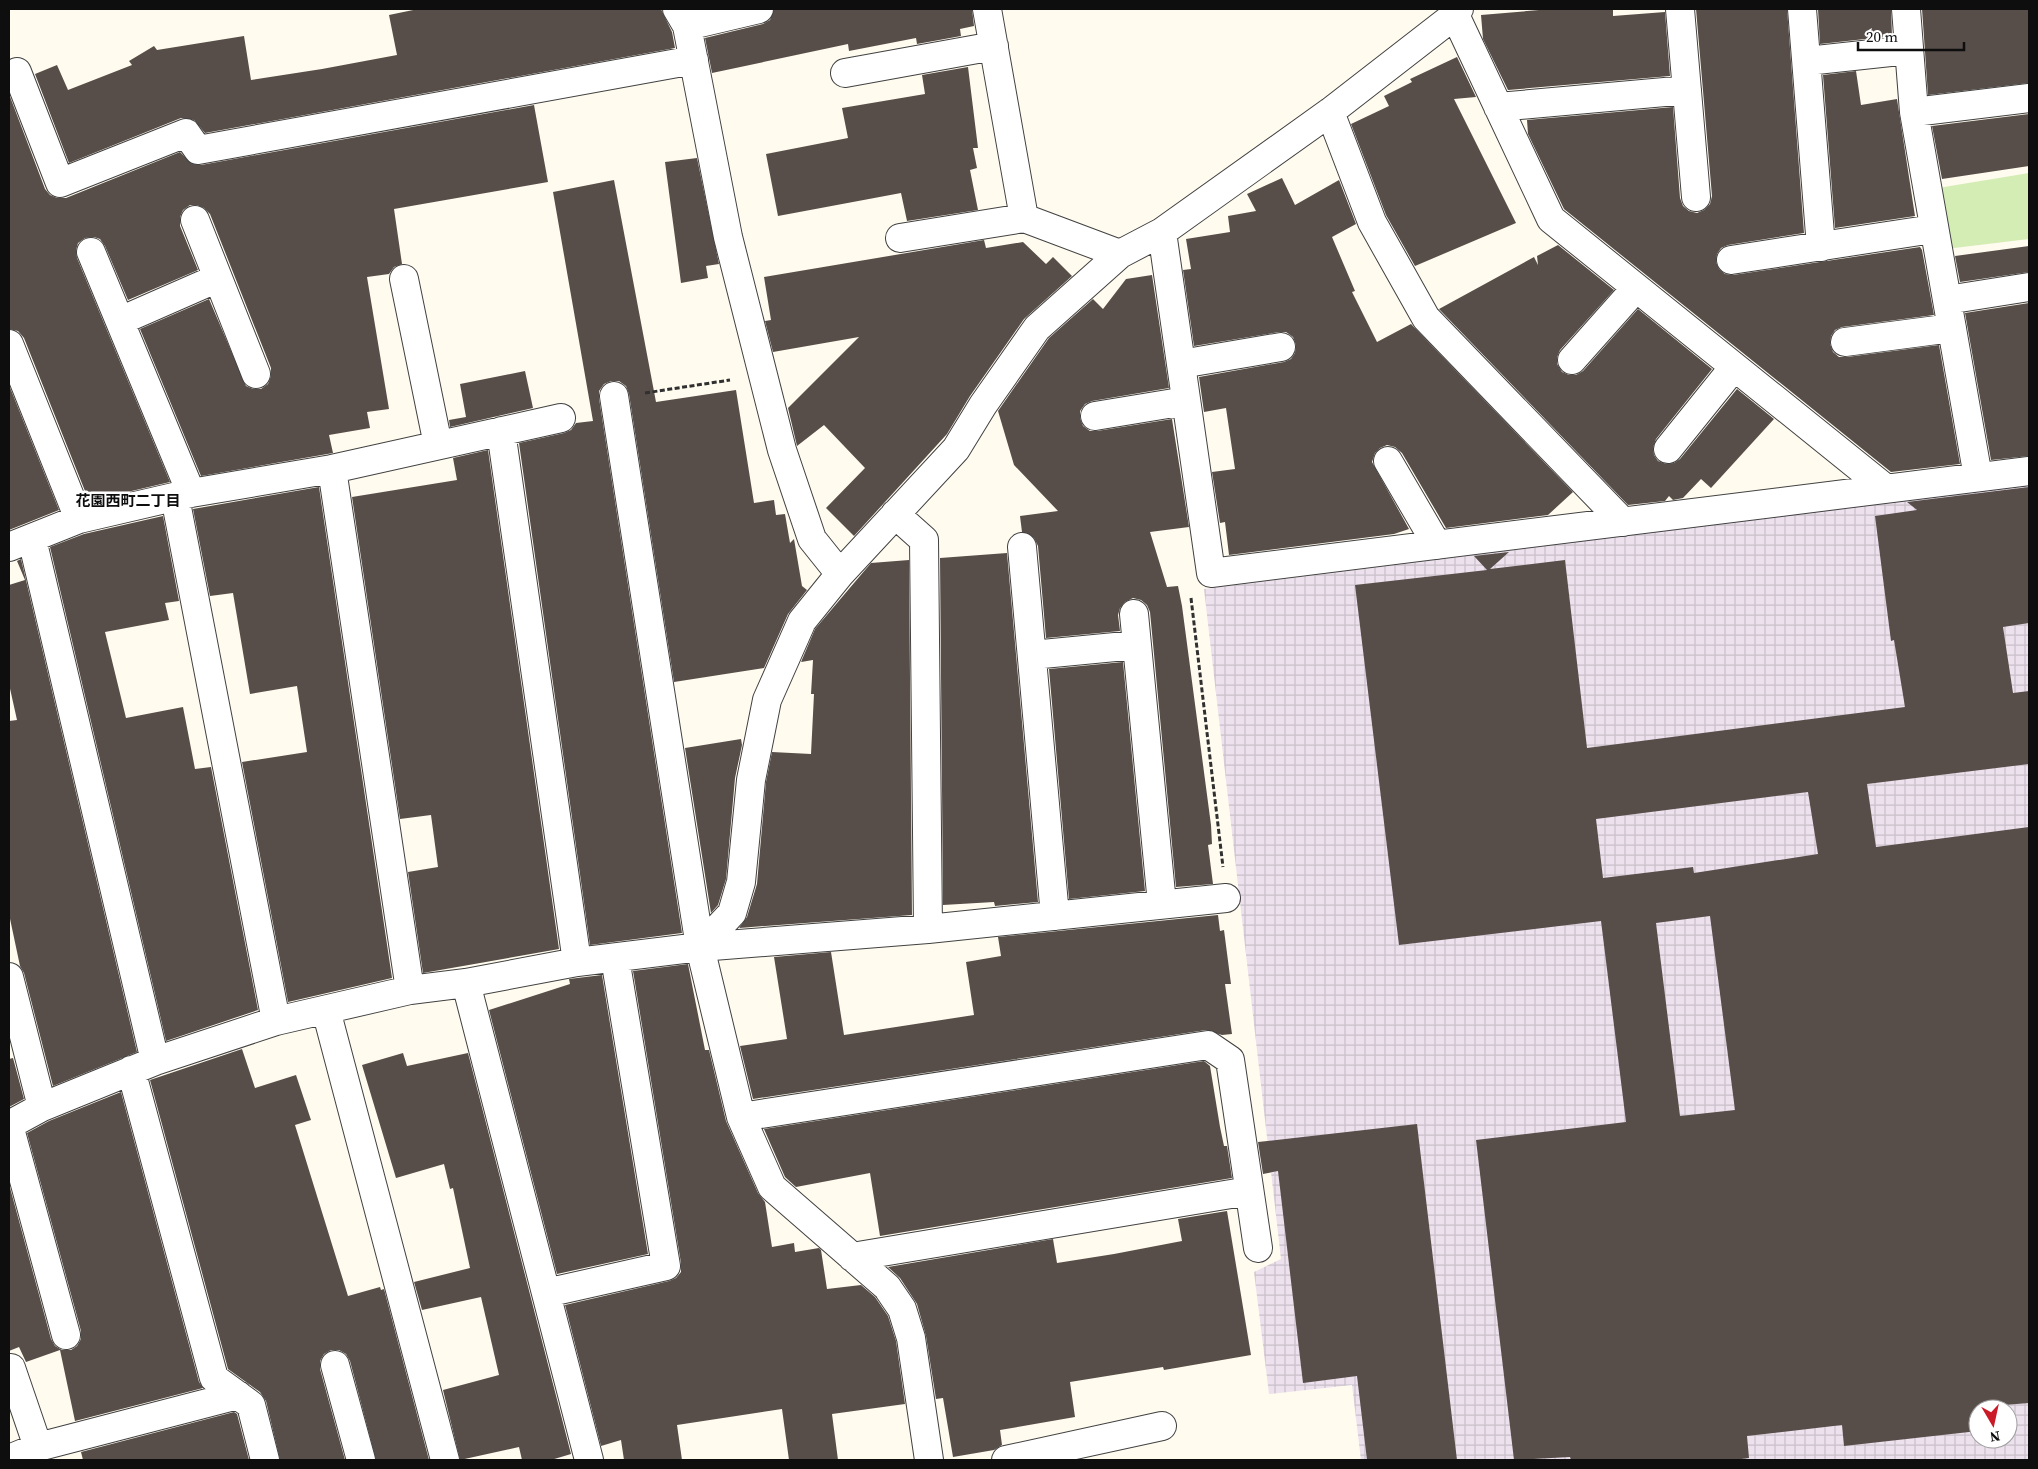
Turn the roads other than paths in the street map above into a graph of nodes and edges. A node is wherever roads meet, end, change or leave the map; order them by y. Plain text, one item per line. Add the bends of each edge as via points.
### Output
1 (759, 9) edge
2 (988, 9) edge
3 (1680, 9) edge
4 (1802, 9) edge
5 (1906, 9) edge
6 (1457, 12) edge
7 (682, 17) edge
8 (994, 46) junction
9 (1909, 50) junction
10 (694, 60) junction
11 (1807, 61) junction
12 (17, 72) dead end
13 (845, 73) dead end
14 (1687, 90) junction
15 (2029, 98) edge
16 (1498, 107) junction
17 (1330, 112) junction
18 (1914, 112) junction
19 (1696, 197) dead end
20 (1024, 218) junction
21 (195, 220) dead end
22 (1933, 229) junction
23 (1162, 232) junction
24 (900, 238) dead end
25 (1821, 246) junction
26 (91, 252) dead end
27 (1120, 254) junction
28 (1732, 260) dead end
29 (218, 278) junction
30 (404, 279) dead end
31 (2029, 287) edge
32 (1636, 288) junction
33 (1947, 300) junction
34 (120, 321) junction
35 (1952, 328) junction
36 (1845, 342) dead end
37 (9, 344) edge
38 (1281, 347) dead end
39 (1572, 360) dead end
40 (1181, 364) junction
41 (1734, 367) junction
42 (256, 374) dead end
43 (614, 396) road end
44 (1186, 402) junction
45 (1095, 416) dead end
46 (562, 418) dead end
47 (501, 431) junction
48 (438, 445) junction
49 (1668, 449) dead end
50 (1388, 461) dead end
51 (332, 468) junction
52 (2029, 471) edge
53 (1978, 477) junction
54 (1885, 488) junction
55 (183, 495) junction
56 (895, 514) junction
57 (79, 519) junction
58 (1623, 522) junction
59 (20, 543) edge
60 (1437, 545) junction
61 (1022, 547) dead end
62 (840, 574) junction
63 (1134, 614) dead end
64 (1136, 645) junction
65 (1032, 655) junction
66 (1226, 898) road end
67 (1162, 904) junction
68 (1055, 916) junction
69 (928, 929) junction
70 (700, 947) junction
71 (615, 958) junction
72 (577, 962) junction
73 (9, 976) edge
74 (466, 983) junction
75 (410, 990) junction
76 (326, 1010) junction
77 (13, 1014) edge
78 (276, 1021) junction
79 (143, 1066) junction
80 (42, 1107) junction
81 (741, 1117) junction
82 (9, 1125) edge
83 (1249, 1191) junction
84 (1258, 1248) dead end
85 (852, 1257) junction
86 (546, 1293) junction
87 (66, 1335) dead end
88 (336, 1365) dead end
89 (9, 1368) edge
90 (238, 1395) junction
91 (1162, 1426) dead end
92 (38, 1448) junction
93 (9, 1459) edge
94 (265, 1460) edge
95 (361, 1460) edge
96 (445, 1460) edge
97 (589, 1460) edge
98 (929, 1460) edge
99 (1006, 1460) edge

1 - 7 street
2 - 8 street
3 - 14 street
4 - 11 street
5 - 9 street
6 - 16 street
6 - 17 street
7 - 10 street
8 - 13 street
8 - 20 street
9 - 11 street
9 - 18 street
10 - 12 street via 198,150 186,133 60,183
10 - 62 street via 728,238 782,450 812,539
11 - 25 street
14 - 16 street
14 - 19 street
15 - 18 street
16 - 32 street via 1551,219
17 - 23 street
17 - 58 street via 1372,222 1426,318
18 - 22 street
20 - 24 street
20 - 27 street
21 - 29 street
22 - 25 street
22 - 33 street
23 - 27 street
23 - 40 street
25 - 28 street
26 - 34 street
27 - 56 street via 1037,328 956,449
29 - 34 street
29 - 42 street
30 - 48 street
31 - 33 street
32 - 39 street
32 - 41 street
33 - 35 street
34 - 55 street
35 - 36 street
35 - 53 street
37 - 57 street
38 - 40 street
40 - 44 street
41 - 49 street
41 - 54 street
43 - 70 street
44 - 45 street
44 - 60 street via 1212,573
46 - 47 street
47 - 48 street
47 - 72 street
48 - 51 street
50 - 60 street
51 - 55 street
51 - 75 street
52 - 53 street
53 - 54 street
54 - 58 street
55 - 57 street
55 - 78 street
56 - 62 street
56 - 69 street via 924,540
57 - 59 street
58 - 60 street
59 - 79 street
61 - 65 street
62 - 70 street via 802,621 767,700 752,780 741,882 732,913
63 - 64 street
64 - 65 street
64 - 67 street
65 - 68 street
66 - 67 street
67 - 68 street
68 - 69 street
69 - 70 street
70 - 71 street
70 - 81 street
71 - 72 street
71 - 86 street via 666,1266
72 - 74 street
73 - 77 street
74 - 75 street
74 - 86 street
75 - 76 street
76 - 78 street
76 - 96 street
77 - 80 street
78 - 79 street
79 - 80 street
79 - 90 street via 214,1378
80 - 82 street
81 - 83 street via 1208,1045 1230,1060
81 - 85 street via 772,1187
82 - 87 street
83 - 84 street
83 - 85 street
85 - 98 street via 887,1287 902,1309 911,1338
86 - 97 street
88 - 95 street
89 - 92 street
90 - 92 street
90 - 94 street via 251,1405
91 - 99 street
92 - 93 street

